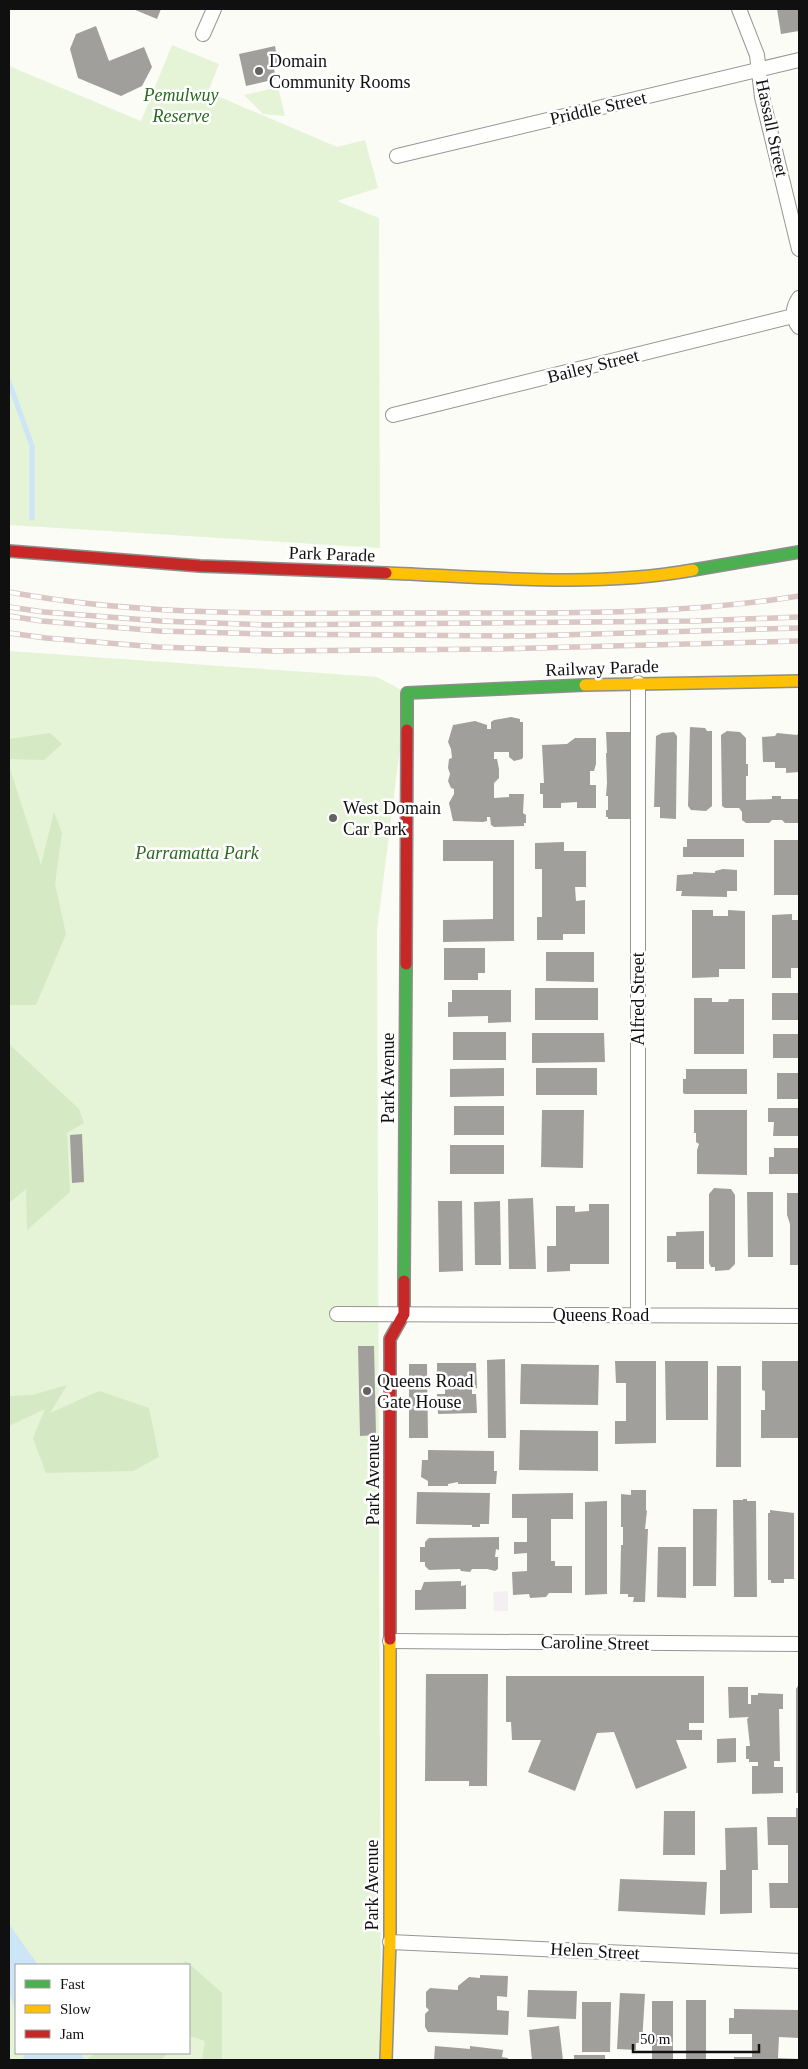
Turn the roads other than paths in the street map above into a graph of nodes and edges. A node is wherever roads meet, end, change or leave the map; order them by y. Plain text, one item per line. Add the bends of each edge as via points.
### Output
1 (214, 9) edge
2 (738, 9) edge
3 (204, 34) dead end
4 (799, 60) edge
5 (759, 69) junction
6 (397, 156) dead end
7 (799, 249) edge
8 (799, 298) edge
9 (796, 322) edge
10 (393, 415) dead end
11 (9, 551) edge
12 (799, 552) edge
13 (799, 681) edge
14 (638, 683) junction
15 (407, 693) joint
16 (338, 1314) dead end
17 (404, 1314) junction
18 (638, 1315) junction
19 (799, 1316) edge
20 (390, 1641) junction
21 (799, 1644) edge
22 (390, 1942) junction
23 (799, 1961) edge
24 (386, 2060) edge

1 - 3 street
2 - 5 street, Hassall Street via 756,50
4 - 5 street, Priddle Street
5 - 6 street, Priddle Street
5 - 7 street, Hassall Street via 762,97
8 - 9 street via 795,303
9 - 10 street, Bailey Street
11 - 12 street, Park Parade via 200,566 558,580 654,577
13 - 14 street, Railway Parade
14 - 15 street, Railway Parade
14 - 18 street, Alfred Street
15 - 17 street, Park Avenue
16 - 17 street, Queens Road
17 - 18 street, Queens Road
17 - 20 street, Park Avenue via 390,1339
18 - 19 street, Queens Road
20 - 21 street, Caroline Street
20 - 22 street, Park Avenue
22 - 23 street, Helen Street
22 - 24 street, Park Avenue

